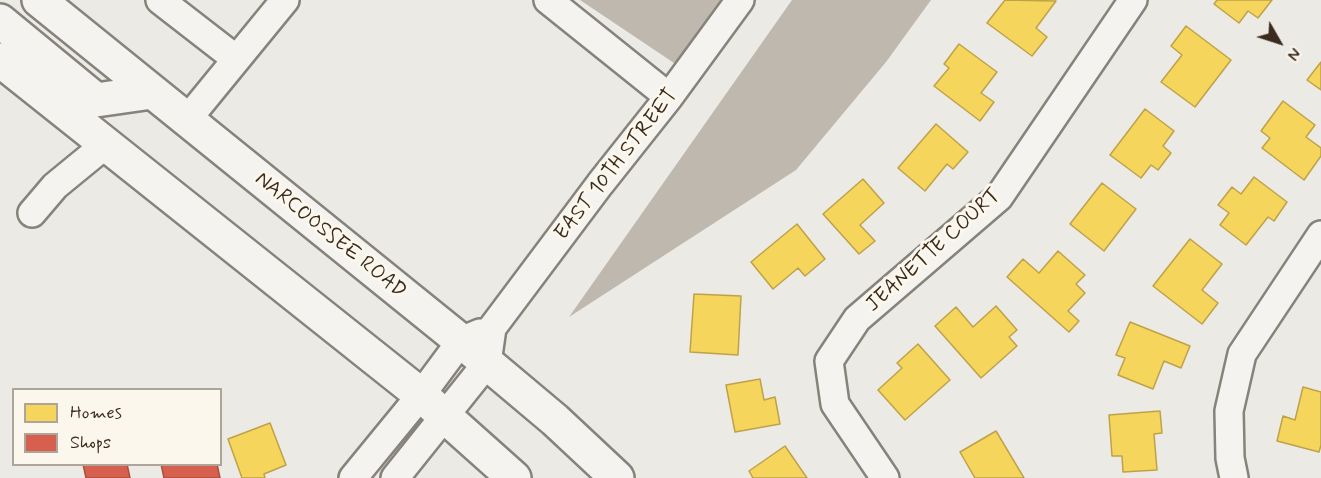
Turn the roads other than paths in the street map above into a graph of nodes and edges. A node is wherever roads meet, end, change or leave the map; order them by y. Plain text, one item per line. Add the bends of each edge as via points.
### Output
1 (39, 0) edge
2 (285, 0) edge
3 (548, 0) edge
4 (740, 0) edge
5 (1133, 0) edge
6 (176, 5) edge
7 (0, 21) edge
8 (236, 59) junction
9 (0, 60) edge
10 (153, 92) junction
11 (669, 97) junction
12 (186, 121) junction
13 (105, 146) junction
14 (32, 213) dead end
15 (1321, 236) edge
16 (492, 328) junction
17 (461, 341) junction
18 (487, 363) junction
19 (432, 405) junction
20 (352, 478) edge
21 (395, 478) edge
22 (514, 478) edge
23 (617, 478) edge
24 (885, 478) edge
25 (1234, 478) edge

1 - 10 main road, NARCOOSSEE ROAD
2 - 8 street
3 - 11 street
4 - 11 street, EAST 10TH STREET
5 - 24 street, JEANETTE COURT via 999,197 857,319 829,361 836,404
6 - 8 street
7 - 10 main road via 96,100
8 - 12 street
9 - 13 main road
10 - 12 main road, NARCOOSSEE ROAD
11 - 16 street, EAST 10TH STREET
12 - 17 main road, NARCOOSSEE ROAD
13 - 14 street via 55,186
13 - 19 main road
15 - 25 street via 1242,354 1229,411
16 - 17 street
16 - 18 street, EAST 10TH STREET
17 - 18 main road, NARCOOSSEE ROAD
17 - 19 street
18 - 19 street
18 - 23 main road, NARCOOSSEE ROAD
19 - 20 street
19 - 21 street
19 - 22 main road

